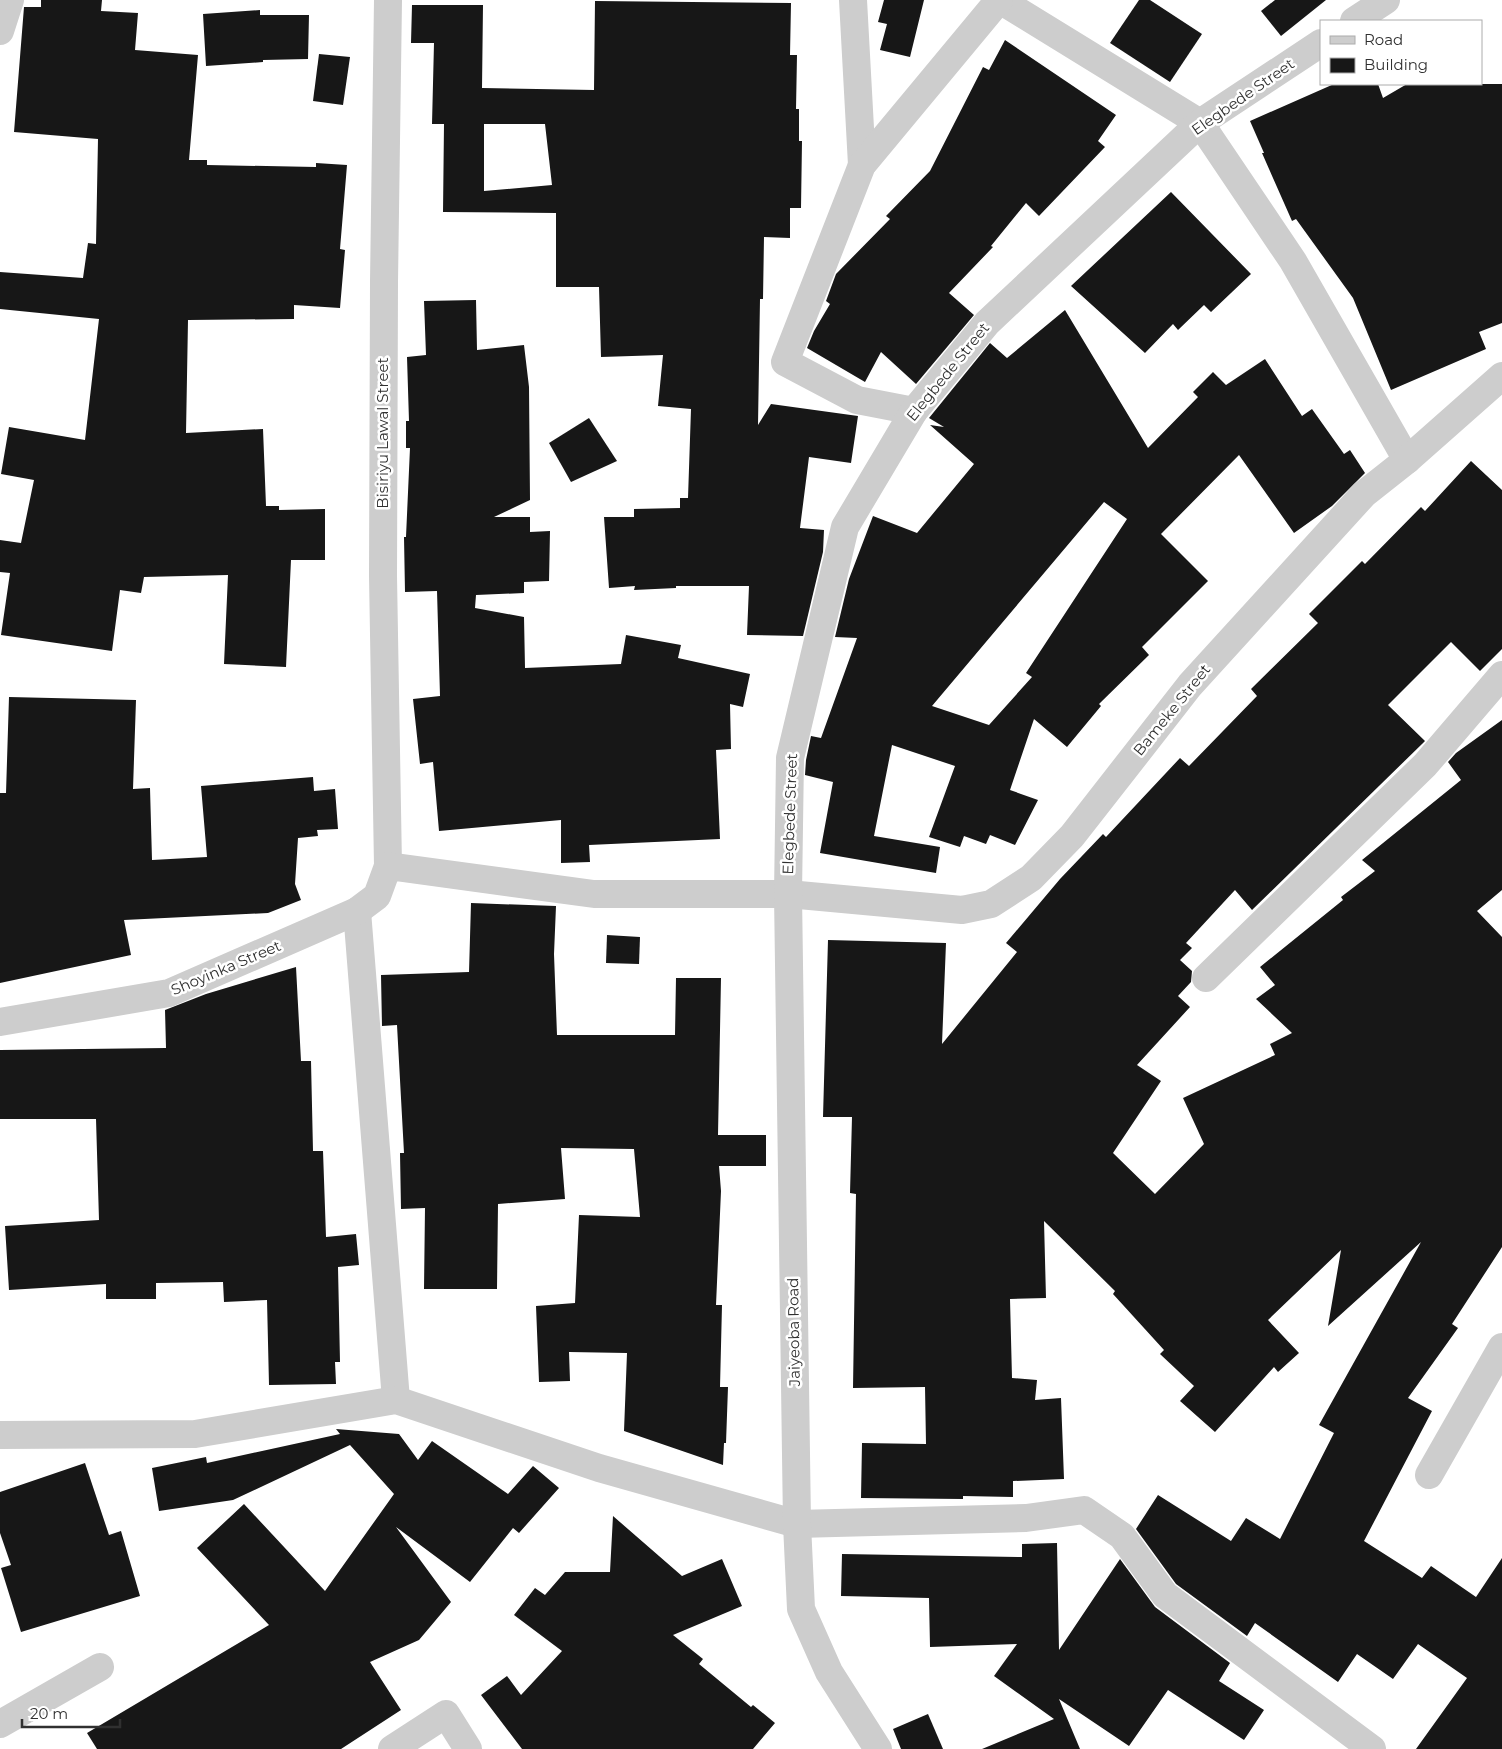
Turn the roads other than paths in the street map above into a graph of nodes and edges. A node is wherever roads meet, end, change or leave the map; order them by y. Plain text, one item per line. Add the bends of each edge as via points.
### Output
1 (10, 0) edge
2 (388, 0) edge
3 (853, 0) edge
4 (1000, 0) edge
5 (1386, 0) edge
6 (1356, 20) edge
7 (0, 31) edge
8 (1320, 44) edge
9 (1200, 123) junction
10 (862, 165) junction
11 (1502, 376) edge
12 (914, 411) junction
13 (1407, 460) junction
14 (1502, 675) edge
15 (388, 866) junction
16 (788, 894) junction
17 (357, 911) junction
18 (1206, 978) dead end
19 (0, 1022) edge
20 (1502, 1347) edge
21 (396, 1400) junction
22 (0, 1435) edge
23 (1429, 1475) dead end
24 (797, 1524) junction
25 (100, 1668) dead end
26 (0, 1724) edge
27 (392, 1749) edge
28 (468, 1749) edge
29 (878, 1749) edge
30 (1372, 1749) edge

1 - 7 street
2 - 15 street, Bisiriyu Lawal Street via 383,576
3 - 10 street
4 - 9 street
4 - 10 street
5 - 6 street
8 - 9 street, Elegbede Street
9 - 12 street, Elegbede Street via 987,323
9 - 13 street via 1293,262
10 - 12 street via 785,362 857,400
11 - 13 street, Bameke Street
12 - 16 street, Elegbede Street via 845,527 790,758
13 - 16 street, Bameke Street via 1364,494 1190,684 1072,836 1031,878 990,904 962,910
14 - 18 street via 1425,765
15 - 16 street, Bameke Street via 594,894
15 - 17 street, Shoyinka Street via 377,896
16 - 24 street, Jaiyeoba Road
17 - 19 street, Shoyinka Street via 168,994
17 - 21 street
20 - 23 street
21 - 22 street via 195,1434
21 - 24 street via 599,1468
24 - 29 street, Jaiyeoba Road via 801,1608 829,1672
24 - 30 street via 1026,1518 1084,1510 1122,1536 1165,1596
25 - 26 street
27 - 28 street via 446,1714

